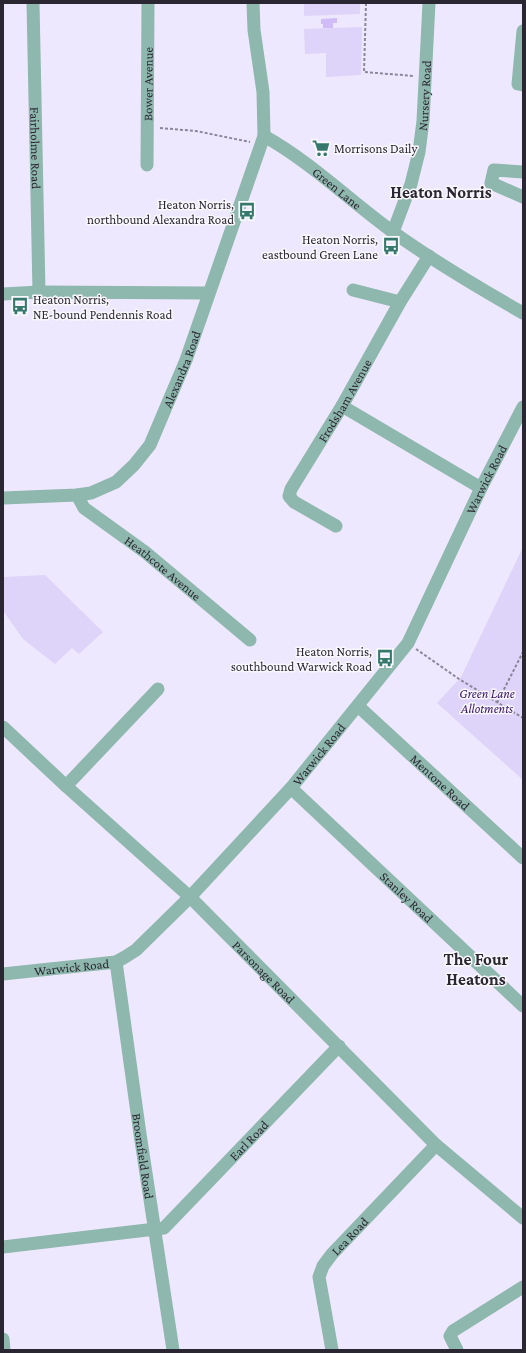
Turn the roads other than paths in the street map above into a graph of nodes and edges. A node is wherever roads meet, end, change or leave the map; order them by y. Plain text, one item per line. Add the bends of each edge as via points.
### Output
1 (33, 3) edge
2 (148, 3) edge
3 (253, 3) edge
4 (429, 3) edge
5 (523, 31) edge
6 (520, 84) edge
7 (262, 140) junction
8 (147, 165) dead end
9 (523, 172) edge
10 (523, 197) edge
11 (393, 232) junction
12 (429, 256) junction
13 (353, 290) dead end
14 (39, 292) junction
15 (208, 293) junction
16 (3, 294) edge
17 (400, 302) junction
18 (523, 313) edge
19 (342, 406) junction
20 (523, 407) edge
21 (481, 488) junction
22 (77, 495) junction
23 (3, 498) edge
24 (336, 526) dead end
25 (250, 640) dead end
26 (158, 689) dead end
27 (358, 706) junction
28 (3, 727) edge
29 (66, 786) junction
30 (291, 788) junction
31 (523, 858) edge
32 (190, 897) junction
33 (116, 962) junction
34 (3, 974) edge
35 (523, 1006) edge
36 (339, 1046) junction
37 (436, 1145) junction
38 (523, 1218) edge
39 (156, 1230) junction
40 (3, 1247) edge
41 (523, 1287) edge
42 (3, 1339) edge
43 (4, 1350) edge
44 (174, 1350) edge
45 (332, 1350) edge
46 (457, 1350) edge

1 - 14 street, Fairholme Road
2 - 8 street, Bower Avenue
3 - 7 street via 254,30 263,92
4 - 11 street, Nursery Road via 419,152 411,184
5 - 6 street
7 - 11 street, Green Lane via 307,165
7 - 15 street, Alexandra Road
9 - 10 street via 494,170 491,183
11 - 12 street, Green Lane
12 - 17 street, Frodsham Avenue
12 - 18 street, Green Lane
13 - 17 street
14 - 15 street
14 - 16 street
15 - 22 street, Alexandra Road via 186,360 150,445 116,482 91,493
17 - 19 street, Frodsham Avenue
19 - 21 street
19 - 24 street, Frodsham Avenue via 289,496 294,502
20 - 21 street, Warwick Road
21 - 27 street, Warwick Road via 408,643
22 - 23 street, Alexandra Road
22 - 25 street, Heathcote Avenue via 84,508 146,552
26 - 29 street
27 - 30 street, Warwick Road
27 - 31 street, Mentone Road
28 - 29 street, Parsonage Road
29 - 32 street, Parsonage Road
30 - 32 street, Warwick Road
30 - 35 street, Stanley Road
32 - 33 street, Warwick Road via 136,950
32 - 36 street, Parsonage Road
33 - 34 street, Warwick Road
33 - 39 street, Broomfield Road
36 - 37 street, Parsonage Road
36 - 39 street, Earl Road via 164,1228
37 - 38 street, Parsonage Road
37 - 45 street, Lea Road via 323,1266 319,1277
39 - 40 street
39 - 44 street, Broomfield Road
41 - 46 street via 454,1331 450,1336
42 - 43 street

